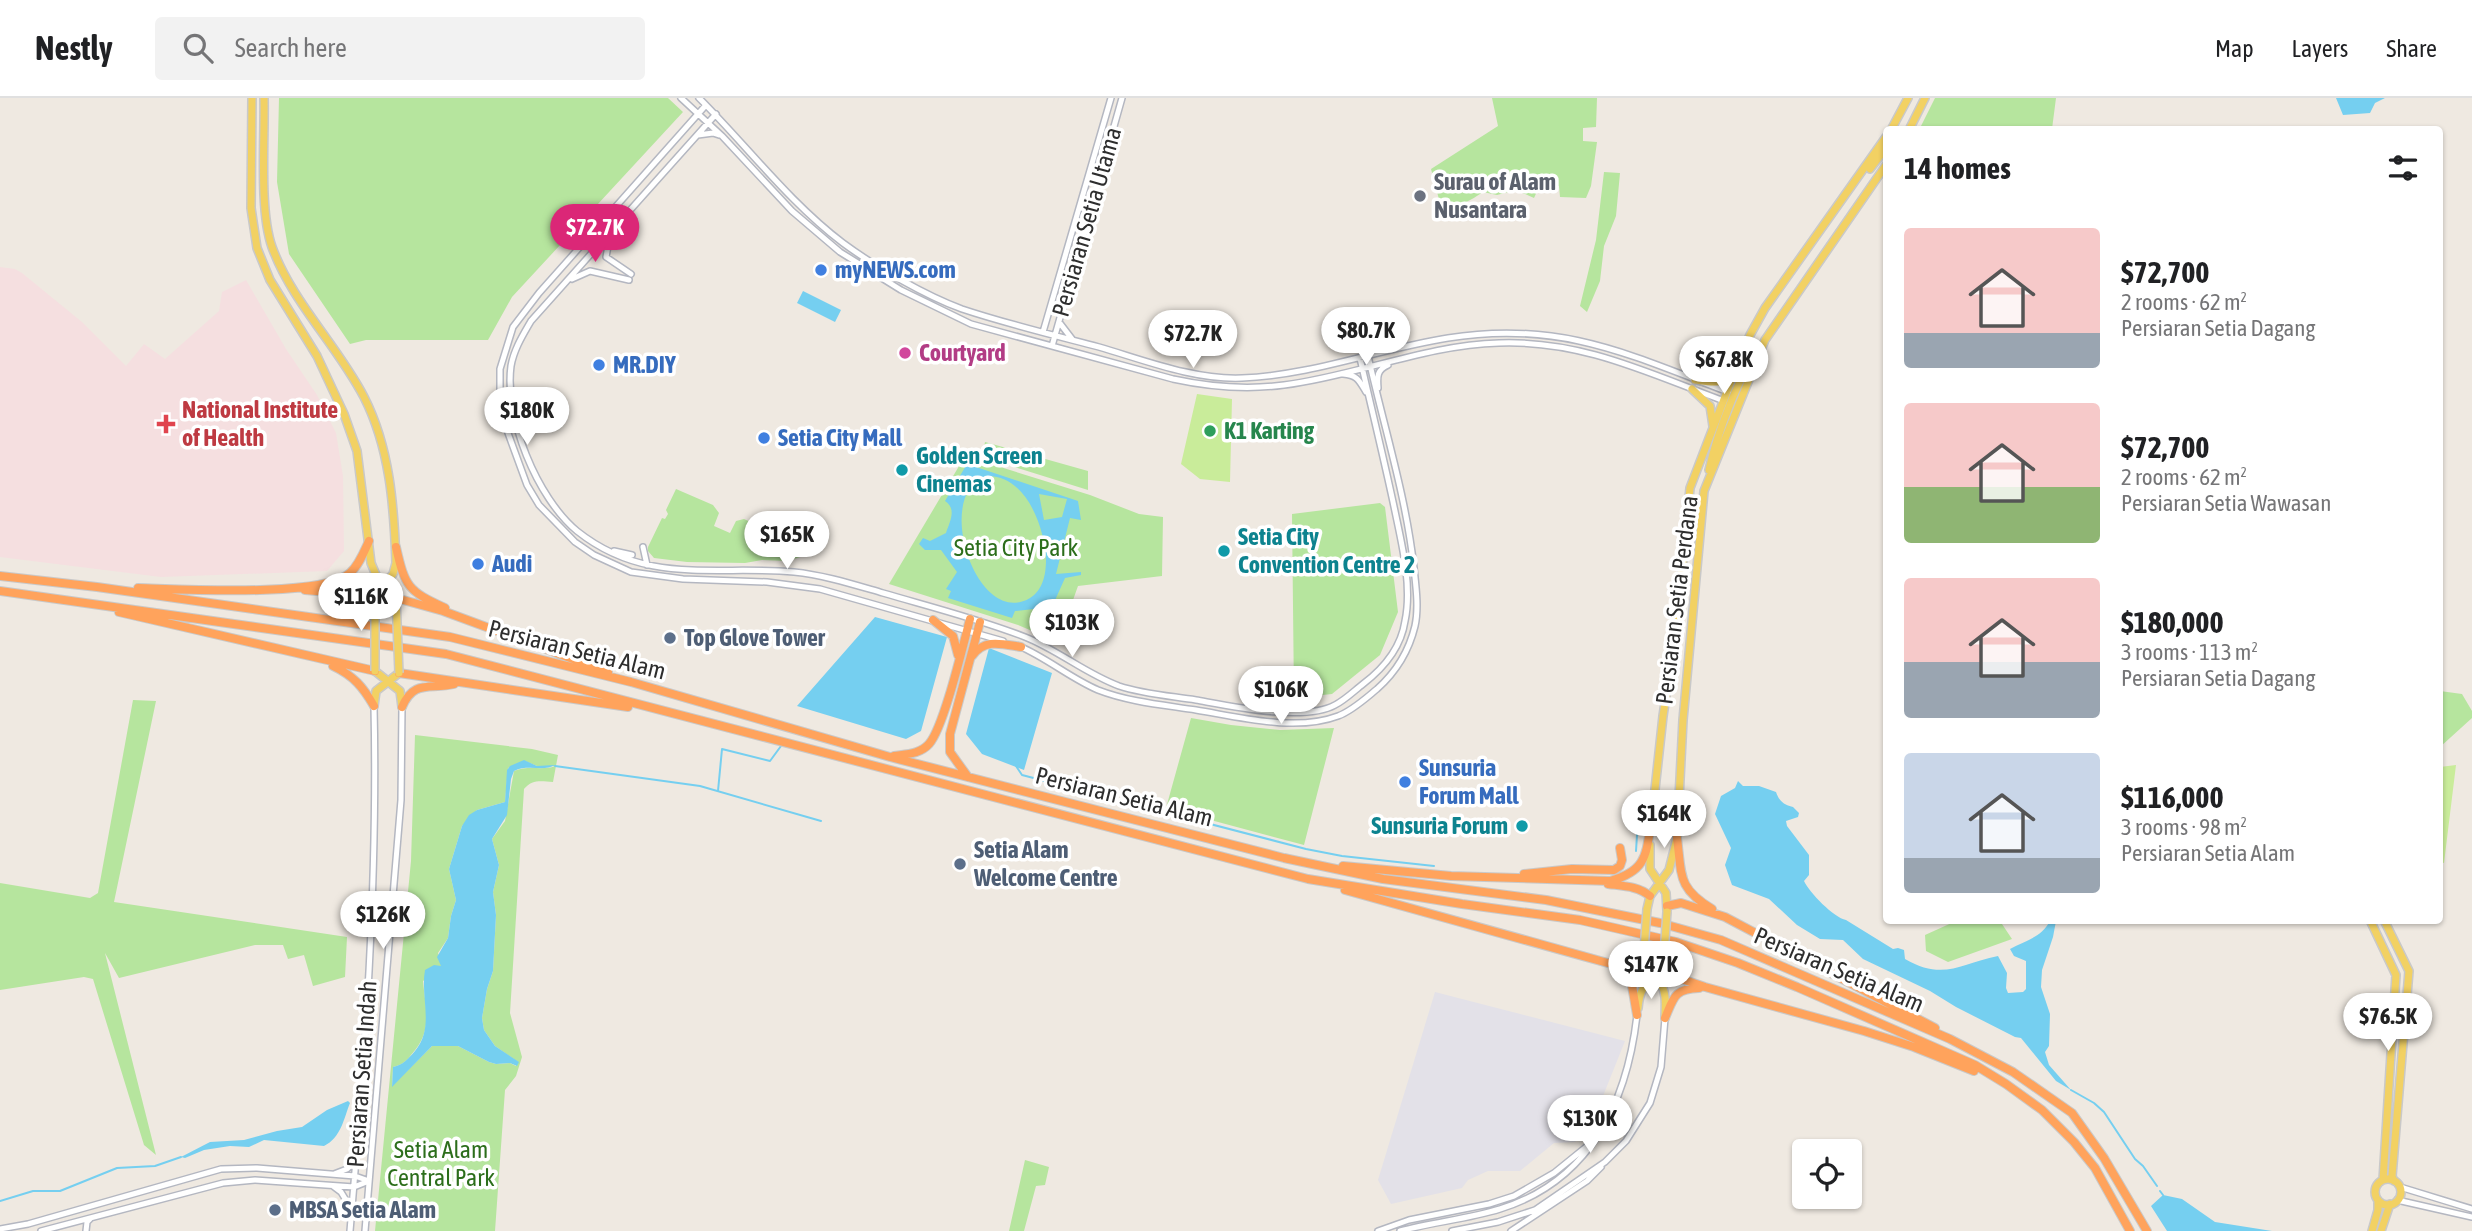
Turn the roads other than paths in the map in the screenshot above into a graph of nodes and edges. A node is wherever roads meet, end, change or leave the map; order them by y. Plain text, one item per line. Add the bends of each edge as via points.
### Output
1 (250, 98) edge
2 (264, 98) edge
3 (681, 98) edge
4 (699, 98) edge
5 (1111, 98) edge
6 (1122, 98) edge
7 (1909, 98) edge
8 (1925, 98) edge
9 (706, 105) junction
10 (690, 107) junction
11 (698, 114) junction
12 (716, 114) junction
13 (708, 122) junction
14 (688, 126) junction
15 (1893, 126) edge
16 (1898, 126) edge
17 (1911, 126) edge
18 (696, 135) junction
19 (722, 136) junction
20 (1883, 141) edge
21 (1883, 152) edge
22 (1883, 171) edge
23 (1851, 187) junction
24 (611, 232) junction
25 (568, 280) junction
26 (1046, 320) junction
27 (1059, 321) junction
28 (1028, 328) junction
29 (1043, 332) junction
30 (1055, 335) junction
31 (1072, 340) junction
32 (1765, 340) junction
33 (1040, 342) junction
34 (1052, 346) junction
35 (1368, 356) junction
36 (1360, 358) junction
37 (1408, 358) junction
38 (1370, 366) junction
39 (1362, 368) junction
40 (1736, 368) junction
41 (1336, 374) junction
42 (1695, 380) junction
43 (1692, 389) junction
44 (1728, 392) junction
45 (1379, 399) junction
46 (1728, 400) junction
47 (1371, 401) junction
48 (1713, 430) junction
49 (1704, 491) junction
50 (369, 541) junction
51 (396, 547) junction
52 (643, 547) dead end
53 (607, 550) junction
54 (632, 555) dead end
55 (647, 565) junction
56 (0, 574) edge
57 (385, 584) junction
58 (97, 587) junction
59 (284, 588) junction
60 (0, 591) edge
61 (374, 596) junction
62 (396, 598) junction
63 (69, 601) junction
64 (970, 619) junction
65 (933, 620) junction
66 (980, 622) junction
67 (493, 629) junction
68 (967, 630) junction
69 (977, 634) junction
70 (1021, 647) junction
71 (959, 658) junction
72 (970, 658) junction
73 (323, 661) junction
74 (375, 671) junction
75 (399, 673) junction
76 (387, 682) junction
77 (456, 682) junction
78 (631, 682) junction
79 (374, 706) junction
80 (402, 707) junction
81 (676, 715) junction
82 (890, 757) junction
83 (968, 777) junction
84 (1651, 823) junction
85 (1677, 838) junction
86 (1620, 848) dead end
87 (1284, 858) junction
88 (1511, 877) junction
89 (1308, 879) junction
90 (1584, 881) junction
91 (1659, 884) junction
92 (1650, 896) junction
93 (1667, 909) junction
94 (1725, 917) junction
95 (2372, 924) edge
96 (2386, 924) edge
97 (1644, 954) junction
98 (1615, 965) junction
99 (1663, 967) junction
100 (1654, 976) junction
101 (1705, 987) junction
102 (1637, 1015) junction
103 (1665, 1018) junction
104 (1950, 1039) junction
105 (2006, 1084) junction
106 (1595, 1139) junction
107 (356, 1158) junction
108 (1605, 1162) junction
109 (331, 1175) junction
110 (355, 1176) junction
111 (2383, 1180) junction
112 (369, 1181) junction
113 (2394, 1181) junction
114 (330, 1185) junction
115 (354, 1186) junction
116 (2400, 1188) junction
117 (2378, 1200) junction
118 (2394, 1202) junction
119 (2472, 1209) edge
120 (352, 1210) junction
121 (96, 1216) junction
122 (2472, 1217) edge
123 (0, 1229) edge
124 (41, 1231) edge
125 (86, 1231) edge
126 (350, 1231) edge
127 (366, 1231) edge
128 (1378, 1231) edge
129 (1400, 1231) edge
130 (1452, 1231) edge
131 (1511, 1231) edge
132 (2130, 1231) edge
133 (2147, 1231) edge
134 (2372, 1231) edge
135 (2381, 1231) edge

1 - 50 main road via 251,208 257,248 344,414 357,451
2 - 51 main road via 265,207 271,244 283,273 373,417 387,466
3 - 10 street
4 - 9 street
5 - 26 street, Persiaran Setia Utama
6 - 27 street, Persiaran Setia Utama
7 - 15 main road
7 - 16 main road
8 - 17 main road
9 - 11 street
9 - 12 street
10 - 11 street
10 - 14 street
11 - 13 street
11 - 14 street
12 - 13 street
12 - 28 street via 799,204 844,243 906,282 960,308
13 - 18 street
13 - 19 street
14 - 65 street via 513,327 500,369 500,395 527,485 538,505 575,542 631,572 799,585
18 - 19 street
18 - 24 street
19 - 33 street via 792,211 864,269 971,324
20 - 23 main road
21 - 23 main road
22 - 32 main road, Persiaran Setia Perdana
23 - 40 main road via 1765,308
24 - 25 street
24 - 25 street via 607,257 630,277 590,271
25 - 53 street via 523,334 511,365 510,391 525,449 543,493 577,531
26 - 28 street
26 - 29 street, Persiaran Setia Utama
27 - 30 street, Persiaran Setia Utama
27 - 31 street
28 - 29 street
29 - 30 street
29 - 33 street, Persiaran Setia Utama
30 - 31 street
30 - 34 street, Persiaran Setia Utama
31 - 36 street via 1191,372 1239,378
32 - 46 main road
32 - 49 main road, Persiaran Setia Perdana
33 - 34 street
34 - 41 street via 1208,386 1269,387
35 - 36 street
35 - 38 street
35 - 42 street via 1464,335 1541,333 1613,348
36 - 39 street
37 - 38 street
37 - 43 street via 1480,344 1557,346 1625,362
37 - 45 street via 1379,370
38 - 39 street
38 - 45 street
39 - 41 street
39 - 47 street
40 - 42 main road via 1723,382
40 - 44 main road
41 - 47 street via 1358,377
42 - 44 street
43 - 46 street
43 - 48 main road via 1710,406
44 - 46 main road
45 - 70 street via 1399,482 1417,597 1415,626 1398,665 1361,702 1322,720 1266,722 1125,698 1096,689
46 - 48 main road, Persiaran Setia Perdana
46 - 49 main road
47 - 66 street via 1403,551 1405,624 1382,670 1334,706 1265,712 1124,688 1025,637
48 - 84 main road, Persiaran Setia Perdana via 1690,488
49 - 85 main road, Persiaran Setia Perdana
50 - 57 main road via 373,570
50 - 59 highway via 360,560 341,579
51 - 57 main road via 395,569
51 - 67 highway via 404,580 419,596
52 - 55 street
53 - 54 street
53 - 55 street
55 - 64 street via 794,572
56 - 58 highway, Persiaran Setia Alam
57 - 61 main road
57 - 62 main road
58 - 59 highway
58 - 78 highway, Persiaran Setia Alam via 450,637
59 - 61 highway
60 - 63 highway, Persiaran Setia Alam
61 - 74 main road, bridge
62 - 67 highway
62 - 75 main road, bridge
63 - 73 highway
63 - 81 highway, Persiaran Setia Alam via 446,654
64 - 66 street
64 - 68 highway
65 - 68 street
65 - 71 highway via 953,636
66 - 69 highway
67 - 78 highway
68 - 69 street
68 - 71 highway
69 - 70 street
69 - 72 highway
70 - 72 highway via 983,645
71 - 82 highway via 929,744 917,752
72 - 83 highway via 950,734 950,752
73 - 74 highway
73 - 79 highway via 361,683
74 - 76 main road
75 - 76 main road
75 - 77 highway
76 - 79 main road via 376,691
76 - 80 main road via 400,691
77 - 80 highway via 415,689
77 - 81 highway
78 - 82 highway, Persiaran Setia Alam
79 - 107 street, Persiaran Setia Indah via 376,814
80 - 112 street, Persiaran Setia Indah via 401,800
81 - 89 highway, Persiaran Setia Alam
82 - 83 highway, Persiaran Setia Alam
83 - 87 highway, Persiaran Setia Alam
84 - 90 highway via 1646,853 1635,870 1610,881
84 - 91 main road, Persiaran Setia Perdana via 1650,869
85 - 91 main road, Persiaran Setia Perdana via 1670,870
85 - 94 highway via 1689,892
86 - 88 highway via 1622,860 1614,870 1559,869
87 - 88 highway via 1409,874
87 - 104 highway, Persiaran Setia Alam via 1383,879 1546,900 1660,923 1721,940
88 - 90 highway
89 - 98 highway
89 - 105 highway, Persiaran Setia Alam via 1580,920 1676,942 1797,987 1975,1065
90 - 92 highway via 1634,887
91 - 92 main road, Persiaran Setia Perdana
91 - 93 main road, Persiaran Setia Perdana via 1666,893
92 - 97 main road, bridge
93 - 94 highway via 1681,902
93 - 99 main road, bridge
94 - 104 highway
95 - 111 main road via 2396,975
96 - 113 main road via 2409,971
97 - 98 highway via 1637,964
97 - 100 main road
98 - 102 highway via 1632,980
99 - 100 main road
99 - 101 highway via 1673,976
100 - 102 main road via 1639,992
100 - 103 main road via 1664,992
101 - 103 highway via 1677,993
101 - 105 highway via 1914,1047
102 - 106 street via 1622,1090
103 - 108 street via 1661,1067 1650,1103 1626,1141
104 - 133 highway, Persiaran Setia Alam via 2013,1072 2072,1113
105 - 132 highway, Persiaran Setia Alam via 2042,1110 2074,1142 2095,1168
106 - 128 street via 1554,1174 1514,1196
106 - 129 street via 1569,1172 1526,1199 1488,1213
107 - 109 street via 353,1165
107 - 110 street, Persiaran Setia Indah
108 - 130 street via 1535,1210
108 - 131 street via 1587,1181
109 - 110 street
109 - 123 street via 221,1169
110 - 112 street
110 - 115 street, Persiaran Setia Indah
111 - 113 main road
111 - 117 main road via 2375,1189
112 - 115 street
112 - 127 street, Persiaran Setia Indah
113 - 116 main road
114 - 115 street
114 - 120 street via 341,1192
114 - 121 street via 223,1182
115 - 120 street, Persiaran Setia Indah
116 - 118 main road
116 - 119 street
117 - 118 main road
117 - 134 main road
118 - 122 street
118 - 135 main road
120 - 126 street, Persiaran Setia Indah
121 - 124 street
121 - 125 street via 87,1222

